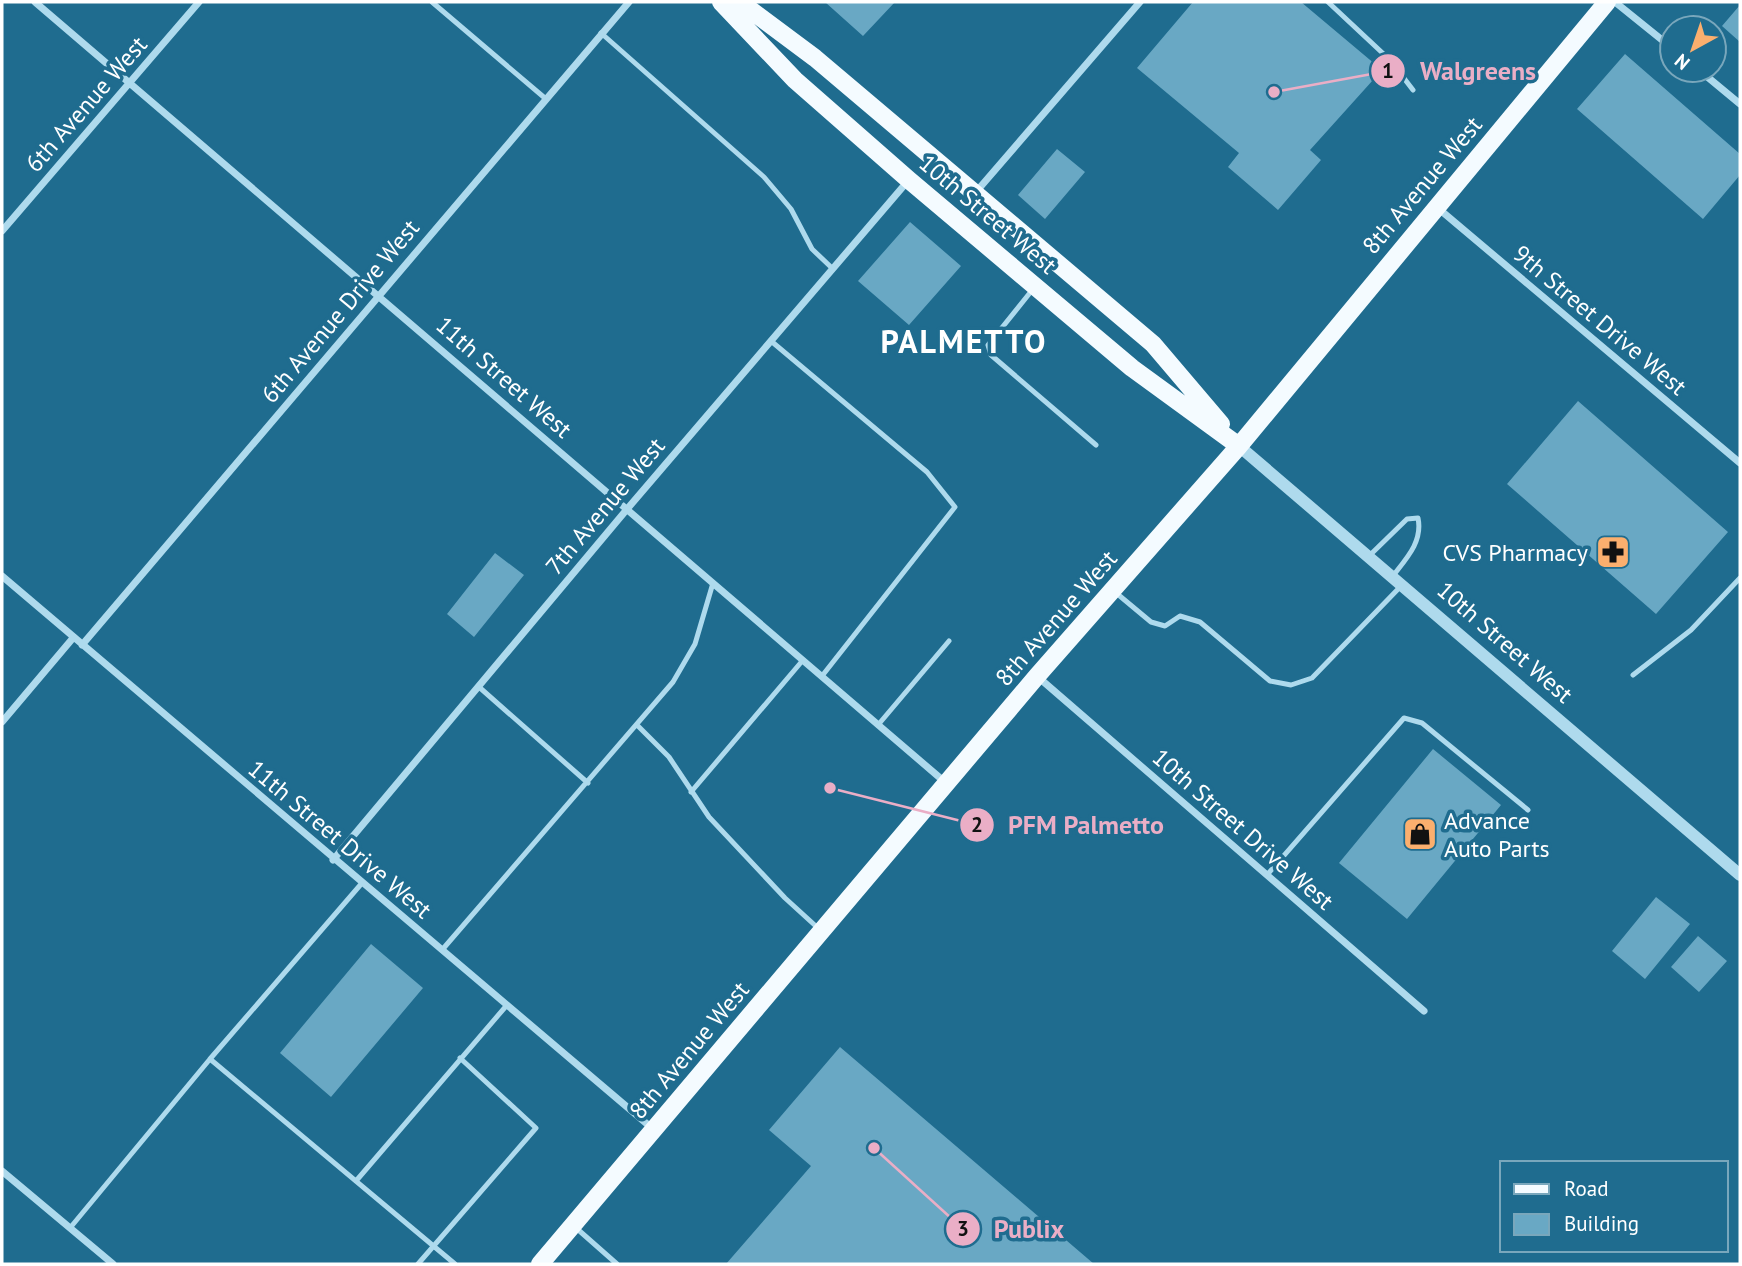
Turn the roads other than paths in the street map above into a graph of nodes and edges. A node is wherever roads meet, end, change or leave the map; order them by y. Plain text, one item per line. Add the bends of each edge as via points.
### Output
1 (35, 2) edge
2 (199, 2) edge
3 (432, 2) edge
4 (628, 2) edge
5 (721, 2) edge
6 (740, 2) edge
7 (1140, 2) edge
8 (1328, 2) edge
9 (1607, 2) edge
10 (1615, 2) edge
11 (601, 33) junction
12 (1658, 37) edge
13 (130, 83) junction
14 (1716, 84) edge
15 (1413, 90) dead end
16 (546, 99) junction
17 (1740, 104) edge
18 (909, 180) junction
19 (974, 194) junction
20 (1435, 206) junction
21 (2, 231) edge
22 (833, 269) junction
23 (1035, 286) junction
24 (378, 295) junction
25 (771, 341) junction
26 (1096, 445) dead end
27 (1239, 446) junction
28 (1740, 463) edge
29 (628, 508) junction
30 (1369, 557) junction
31 (2, 576) edge
32 (1740, 579) edge
33 (1397, 581) junction
34 (713, 582) junction
35 (1113, 590) junction
36 (73, 638) junction
37 (949, 641) dead end
38 (82, 645) junction
39 (803, 660) junction
40 (1633, 675) dead end
41 (822, 676) junction
42 (1037, 676) junction
43 (479, 687) junction
44 (2, 722) edge
45 (878, 724) junction
46 (638, 726) junction
47 (589, 783) junction
48 (946, 784) junction
49 (691, 792) junction
50 (1528, 810) dead end
51 (334, 859) junction
52 (1267, 875) junction
53 (1740, 875) edge
54 (362, 883) junction
55 (821, 931) junction
56 (442, 950) junction
57 (506, 1005) junction
58 (1424, 1011) dead end
59 (460, 1058) junction
60 (210, 1059) junction
61 (654, 1129) junction
62 (2, 1171) edge
63 (356, 1181) junction
64 (573, 1226) junction
65 (70, 1228) junction
66 (434, 1247) junction
67 (113, 1264) edge
68 (418, 1264) edge
69 (455, 1264) edge
70 (540, 1264) edge
71 (617, 1264) edge

1 - 13 street, 11th Street West
2 - 13 street, 6th Avenue West
3 - 16 lane
4 - 11 street, 6th Avenue Drive West
5 - 18 main road, 10th Street West via 795,79
6 - 19 main road, 10th Street West via 815,58
7 - 19 street
8 - 15 lane via 1390,60
9 - 20 main road, 8th Avenue West
10 - 12 street
11 - 16 street, 6th Avenue Drive West
11 - 22 lane via 764,177 790,209 812,249
13 - 21 street, 6th Avenue West
13 - 24 street, 11th Street West
14 - 17 street
16 - 24 street, 6th Avenue Drive West
18 - 22 street, 7th Avenue West
18 - 23 main road, 10th Street West
19 - 27 main road, 10th Street West via 1153,344
20 - 27 main road, 8th Avenue West
20 - 28 street, 9th Street Drive West
22 - 25 street, 7th Avenue West
23 - 26 lane via 988,345 990,355
23 - 27 main road, 10th Street West via 1132,368
24 - 29 street, 11th Street West
24 - 38 street, 6th Avenue Drive West
25 - 29 street, 7th Avenue West
25 - 41 lane via 927,472 955,507
27 - 30 street, 10th Street West
27 - 35 main road, 8th Avenue West
29 - 34 street, 11th Street West
29 - 43 street, 7th Avenue West
30 - 33 street, 10th Street West
30 - 33 lane via 1407,519 1418,518 1421,531
31 - 36 street, 11th Street Drive West
32 - 40 lane via 1691,630
33 - 35 lane via 1312,678 1291,685 1270,681 1200,622 1180,616 1165,626 1151,622
33 - 53 street, 10th Street West
34 - 39 street, 11th Street West
34 - 46 lane via 695,644 673,682
35 - 42 main road, 8th Avenue West
36 - 38 street, 11th Street Drive West
36 - 44 street
37 - 45 lane
38 - 51 street, 11th Street Drive West
39 - 41 street, 11th Street West
39 - 49 lane
41 - 45 street, 11th Street West
42 - 48 main road, 8th Avenue West
42 - 52 street, 10th Street Drive West
43 - 47 lane
43 - 51 street, 7th Avenue West
45 - 48 street, 11th Street West
46 - 47 lane
46 - 49 lane via 669,757
47 - 56 lane
48 - 55 main road, 8th Avenue West
49 - 55 lane via 709,817
50 - 52 lane via 1422,723 1404,718
51 - 54 street, 11th Street Drive West
52 - 58 street, 10th Street Drive West
54 - 56 street, 11th Street Drive West
54 - 60 lane
55 - 61 main road, 8th Avenue West
56 - 57 street, 11th Street Drive West
57 - 59 lane
57 - 61 street, 11th Street Drive West
59 - 63 lane
59 - 66 lane via 537,1128
60 - 63 lane
60 - 65 lane
61 - 64 main road, 8th Avenue West
62 - 65 street
63 - 66 lane
64 - 70 main road, 8th Avenue West
64 - 71 lane
65 - 67 street
66 - 68 lane
66 - 69 lane

